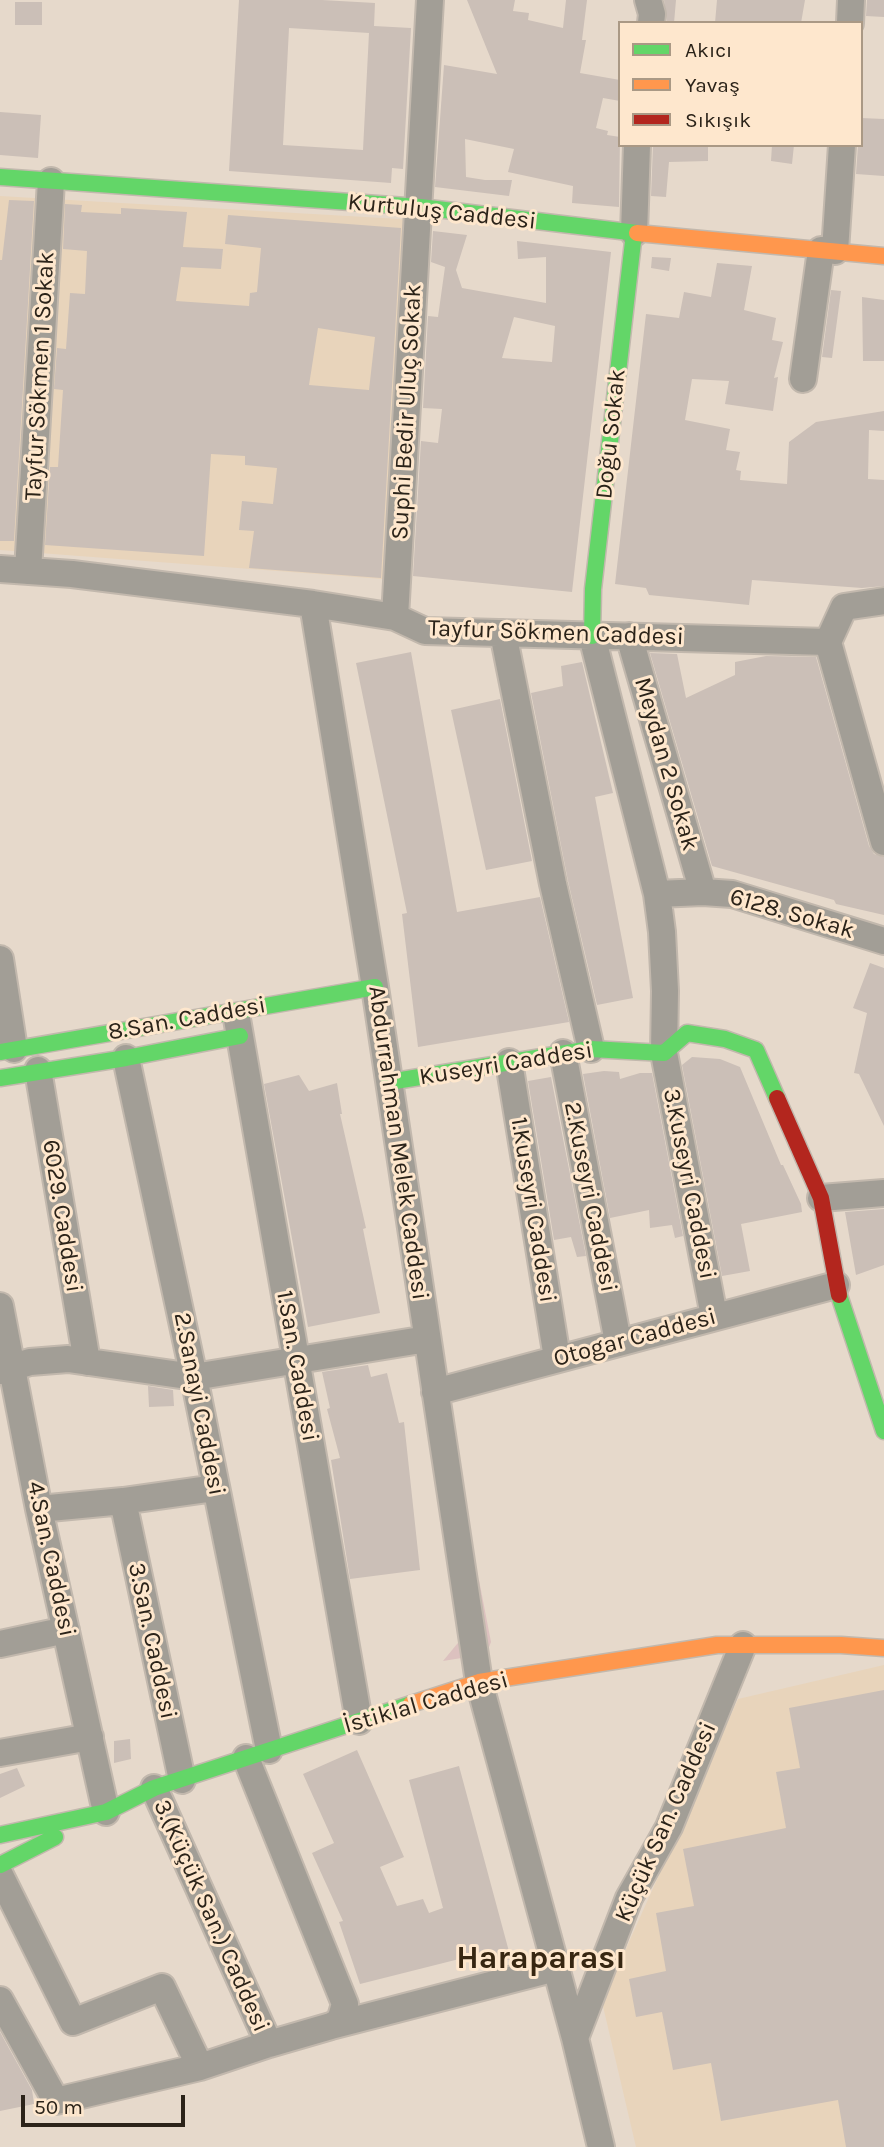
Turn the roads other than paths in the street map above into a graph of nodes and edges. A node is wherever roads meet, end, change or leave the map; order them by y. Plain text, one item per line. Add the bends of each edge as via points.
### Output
1 (430, 0) edge
2 (649, 0) edge
3 (851, 0) edge
4 (651, 21) edge
5 (850, 21) edge
6 (638, 147) edge
7 (842, 147) edge
8 (0, 177) edge
9 (51, 181) junction
10 (420, 207) junction
11 (634, 233) junction
12 (828, 250) junction
13 (884, 256) edge
14 (803, 379) dead end
15 (0, 569) edge
16 (28, 570) junction
17 (884, 601) edge
18 (313, 604) junction
19 (395, 617) junction
20 (503, 634) junction
21 (592, 636) junction
22 (629, 636) junction
23 (828, 642) junction
24 (883, 832) edge
25 (703, 892) junction
26 (657, 894) junction
27 (884, 941) edge
28 (0, 960) edge
29 (375, 987) junction
30 (238, 1024) junction
31 (591, 1049) junction
32 (7, 1050) edge
33 (563, 1053) junction
34 (664, 1053) junction
35 (126, 1058) junction
36 (509, 1062) junction
37 (38, 1070) junction
38 (0, 1078) edge
39 (389, 1082) junction
40 (884, 1193) edge
41 (821, 1198) junction
42 (836, 1285) junction
43 (0, 1306) edge
44 (714, 1316) junction
45 (427, 1339) junction
46 (618, 1342) junction
47 (557, 1358) junction
48 (297, 1360) junction
49 (87, 1362) junction
50 (6, 1370) edge
51 (194, 1377) junction
52 (435, 1392) junction
53 (884, 1431) edge
54 (215, 1488) junction
55 (122, 1501) junction
56 (39, 1509) junction
57 (66, 1630) junction
58 (0, 1644) edge
59 (743, 1645) junction
60 (884, 1648) edge
61 (479, 1682) junction
62 (359, 1721) junction
63 (90, 1737) junction
64 (0, 1753) edge
65 (257, 1754) junction
66 (182, 1780) junction
67 (154, 1788) junction
68 (106, 1812) junction
69 (2, 1834) edge
70 (0, 1865) edge
71 (0, 1875) edge
72 (556, 1968) junction
73 (0, 2000) edge
74 (331, 2026) junction
75 (575, 2038) junction
76 (269, 2044) junction
77 (200, 2067) junction
78 (601, 2147) edge

1 - 10 street, Suphi Bedir Uluç Sokak
2 - 4 street
3 - 5 street
6 - 11 street
7 - 12 street
8 - 9 main road, Kurtuluş Caddesi
9 - 10 main road, Kurtuluş Caddesi
9 - 16 street, Tayfur Sökmen 1 Sokak
10 - 11 main road, Kurtuluş Caddesi
10 - 19 street, Suphi Bedir Uluç Sokak
11 - 12 main road, Kurtuluş Caddesi
11 - 21 main road, Doğu Sokak via 593,589
12 - 13 main road, Kurtuluş Caddesi
12 - 14 street
15 - 16 street, Tayfur Sökmen Caddesi
16 - 18 street, Tayfur Sökmen Caddesi
17 - 23 street via 844,607
18 - 19 street, Tayfur Sökmen Caddesi
18 - 29 street, Abdurrahman Melek Caddesi
19 - 20 street, Tayfur Sökmen Caddesi via 425,631
20 - 21 street, Tayfur Sökmen Caddesi
20 - 31 street
21 - 22 street, Tayfur Sökmen Caddesi
21 - 26 street, 3.Kuseyri Caddesi
22 - 23 street, Tayfur Sökmen Caddesi
22 - 25 street, Meydan 2 Sokak
23 - 24 street
25 - 26 street, 6128. Sokak
25 - 27 street, 6128. Sokak via 732,894
26 - 34 street, 3.Kuseyri Caddesi via 666,991
28 - 32 street
29 - 30 main road, 8.San. Caddesi
29 - 39 street, Abdurrahman Melek Caddesi
30 - 32 main road, 8.San. Caddesi
30 - 35 main road, 8.San. Caddesi
30 - 48 street, 1.San. Caddesi
31 - 33 main road, Kuseyri Caddesi
31 - 34 main road, Kuseyri Caddesi
33 - 36 main road, Kuseyri Caddesi
33 - 46 street, 2.Kuseyri Caddesi
34 - 41 main road via 687,1032 756,1050
34 - 44 street, 3.Kuseyri Caddesi
35 - 37 main road, 8.San. Caddesi
35 - 51 street, 2.Sanayi Caddesi
36 - 39 main road, Kuseyri Caddesi
36 - 47 street, 1.Kuseyri Caddesi
37 - 38 main road, 8.San. Caddesi
37 - 49 street, 6029. Caddesi
39 - 45 street, Abdurrahman Melek Caddesi
40 - 41 street
41 - 42 main road
42 - 44 street, Otogar Caddesi
42 - 53 main road
43 - 50 street, 4.San. Caddesi
44 - 46 street, Otogar Caddesi
45 - 48 street
45 - 52 street, Abdurrahman Melek Caddesi
46 - 47 street, Otogar Caddesi
47 - 52 street, Otogar Caddesi
48 - 51 street
48 - 62 street, 1.San. Caddesi
49 - 50 street via 51,1359
49 - 51 street
50 - 56 street, 4.San. Caddesi
51 - 54 street, 2.Sanayi Caddesi
52 - 61 street, Abdurrahman Melek Caddesi
54 - 55 street
54 - 65 street, 2.Sanayi Caddesi
55 - 56 street
55 - 66 street, 3.San. Caddesi
56 - 57 street, 4.San. Caddesi
57 - 58 street
57 - 63 street, 4.San. Caddesi
59 - 60 main road, İstiklal Caddesi
59 - 61 main road, İstiklal Caddesi via 717,1645
59 - 75 street, Küçük San. Caddesi via 669,1827 629,1898
61 - 62 main road, İstiklal Caddesi
61 - 72 street, Abdurrahman Melek Caddesi
62 - 65 main road, İstiklal Caddesi
63 - 64 street
63 - 68 street, 4.San. Caddesi
65 - 66 main road, İstiklal Caddesi
65 - 74 street, 2.Sanayi Caddesi via 345,2004 340,2021
66 - 67 main road, İstiklal Caddesi
67 - 68 main road, İstiklal Caddesi
67 - 76 street, 3.(Küçük San.) Caddesi
68 - 69 main road, İstiklal Caddesi
68 - 70 main road, İstiklal Caddesi
71 - 77 street via 73,2022 162,1987
72 - 74 street
72 - 75 street, Abdurrahman Melek Caddesi
73 - 77 street via 56,2101
74 - 76 street
75 - 78 street, Abdurrahman Melek Caddesi
76 - 77 street

